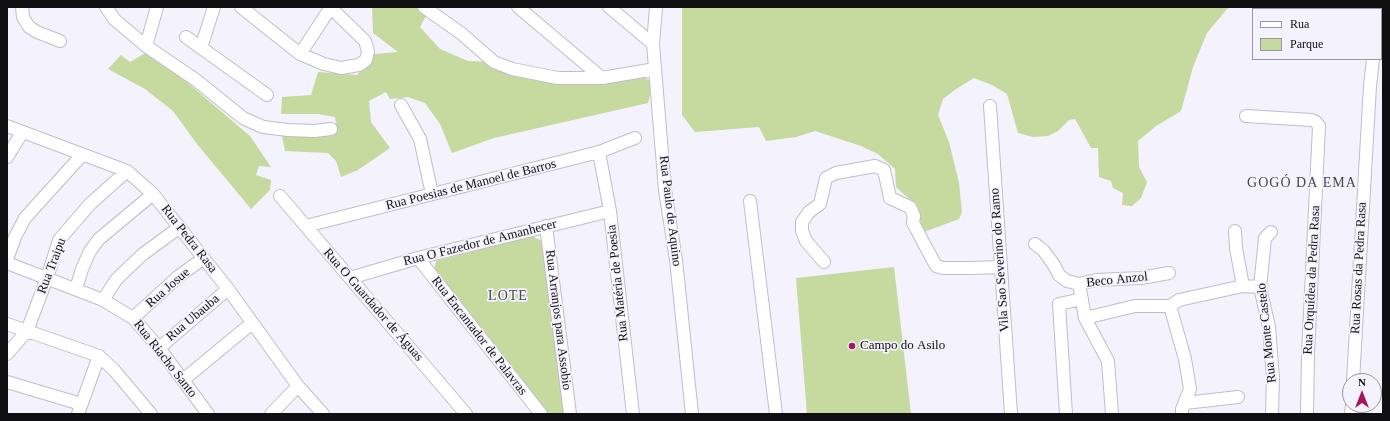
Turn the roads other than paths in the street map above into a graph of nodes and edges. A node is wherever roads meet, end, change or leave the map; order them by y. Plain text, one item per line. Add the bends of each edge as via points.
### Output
1 (22, 7) edge
2 (106, 7) edge
3 (157, 7) edge
4 (214, 7) edge
5 (242, 7) edge
6 (331, 7) edge
7 (424, 7) edge
8 (518, 7) edge
9 (609, 7) edge
10 (656, 7) edge
11 (186, 37) dead end
12 (60, 41) dead end
13 (653, 44) junction
14 (146, 46) junction
15 (201, 48) junction
16 (300, 54) junction
17 (1373, 60) edge
18 (655, 69) junction
19 (602, 78) junction
20 (267, 95) dead end
21 (401, 105) dead end
22 (990, 106) dead end
23 (1246, 116) dead end
24 (7, 126) edge
25 (331, 129) dead end
26 (22, 133) junction
27 (635, 138) dead end
28 (599, 152) junction
29 (82, 155) junction
30 (7, 158) edge
31 (127, 171) junction
32 (153, 194) junction
33 (432, 194) junction
34 (280, 196) dead end
35 (750, 201) dead end
36 (610, 211) junction
37 (306, 226) junction
38 (546, 226) junction
39 (180, 227) junction
40 (1235, 230) dead end
41 (1271, 232) dead end
42 (1035, 244) dead end
43 (204, 258) junction
44 (418, 258) junction
45 (7, 260) edge
46 (824, 262) dead end
47 (7, 263) edge
48 (1000, 267) junction
49 (1169, 273) dead end
50 (47, 278) junction
51 (350, 278) junction
52 (1079, 284) junction
53 (1242, 286) junction
54 (1260, 287) junction
55 (76, 289) junction
56 (228, 289) junction
57 (1082, 299) junction
58 (103, 300) junction
59 (1170, 306) junction
60 (133, 318) junction
61 (1085, 318) junction
62 (252, 323) junction
63 (7, 324) edge
64 (27, 331) junction
65 (159, 348) junction
66 (7, 354) edge
67 (99, 356) junction
68 (1353, 373) edge
69 (183, 380) junction
70 (7, 382) edge
71 (298, 386) junction
72 (1238, 397) dead end
73 (141, 401) junction
74 (1184, 408) edge
75 (79, 409) edge
76 (136, 414) edge
77 (151, 414) edge
78 (208, 414) edge
79 (271, 414) edge
80 (323, 414) edge
81 (466, 414) edge
82 (541, 414) edge
83 (570, 414) edge
84 (633, 414) edge
85 (692, 414) edge
86 (776, 414) edge
87 (1011, 414) edge
88 (1066, 414) edge
89 (1112, 414) edge
90 (1272, 414) edge
91 (1307, 414) edge

1 - 12 street via 23,17 29,27
2 - 14 street via 115,20
3 - 14 street
4 - 15 street
5 - 16 street
6 - 16 street
6 - 16 street via 365,41 368,51 366,60 359,65 341,68
7 - 19 street via 462,34 494,62 512,69 558,78
8 - 19 street
9 - 13 street
10 - 13 street, Rua Paulo de Aquino
11 - 15 street
13 - 18 street, Rua Paulo de Aquino
14 - 25 street via 196,80 243,118 263,127 314,131
15 - 20 street
17 - 68 street, Rua Rosas da Pedra Rasa
18 - 19 street
18 - 85 street, Rua Paulo de Aquino via 665,190 676,260
21 - 33 street via 420,139
22 - 48 street, Vila Sao Severino do Ramo
23 - 91 street, Rua Orquídea da Pedra Rasa via 1312,120 1319,126
24 - 26 street, Rua Pedra Rasa
26 - 29 street, Rua Pedra Rasa
26 - 30 street
27 - 28 street, Rua Poesias de Manoel de Barros
28 - 33 street, Rua Poesias de Manoel de Barros
28 - 36 street, Rua Matéria de Poesia
29 - 31 street, Rua Pedra Rasa
29 - 45 street via 24,218
31 - 32 street, Rua Pedra Rasa
31 - 50 street, Rua Traipu via 90,204 59,240
32 - 39 street, Rua Pedra Rasa
32 - 55 street via 99,239 90,251
33 - 37 street, Rua Poesias de Manoel de Barros
34 - 37 street, Rua O Guardador de Águas
35 - 86 street
36 - 38 street, Rua O Fazedor de Amanhecer
36 - 84 street, Rua Matéria de Poesia via 629,323
37 - 51 street, Rua O Guardador de Águas
38 - 44 street, Rua O Fazedor de Amanhecer
38 - 83 street, Rua Arranjos para Assobio
39 - 43 street, Rua Pedra Rasa
39 - 58 street via 143,254 125,271
40 - 53 street
41 - 54 street, Rua Monte Castelo via 1264,238
42 - 52 street, Beco Anzol via 1043,250 1059,276
43 - 56 street, Rua Pedra Rasa
43 - 60 street, Rua Josue via 179,276
44 - 51 street, Rua O Fazedor de Amanhecer
44 - 82 street, Rua Encantador de Palavras
46 - 48 street via 806,241 802,222 809,212 820,204 826,178 836,173 875,166 884,170 890,198 910,207 914,216 913,223 936,266
47 - 50 street, Rua Riacho Santo
48 - 87 street, Vila Sao Severino do Ramo
49 - 52 street, Beco Anzol
50 - 55 street, Rua Riacho Santo
50 - 64 street, Rua Traipu
51 - 81 street, Rua O Guardador de Águas
52 - 57 street
53 - 54 street
53 - 59 street via 1178,300
54 - 90 street, Rua Monte Castelo via 1269,327 1273,378
55 - 58 street, Rua Riacho Santo
56 - 62 street, Rua Pedra Rasa
56 - 65 street, Rua Ubauba
57 - 61 street
57 - 88 street via 1059,304
58 - 60 street, Rua Riacho Santo
59 - 61 street via 1136,306
59 - 74 street via 1188,374 1190,389
60 - 65 street, Rua Riacho Santo
61 - 89 street via 1108,361
62 - 69 street
62 - 71 street, Rua Pedra Rasa
63 - 64 street
64 - 66 street, Rua Traipu
64 - 67 street
65 - 69 street, Rua Riacho Santo
67 - 73 street
67 - 75 street
69 - 78 street, Rua Riacho Santo
70 - 75 street
71 - 79 street
71 - 80 street, Rua Pedra Rasa
72 - 74 street
73 - 76 street
73 - 77 street

